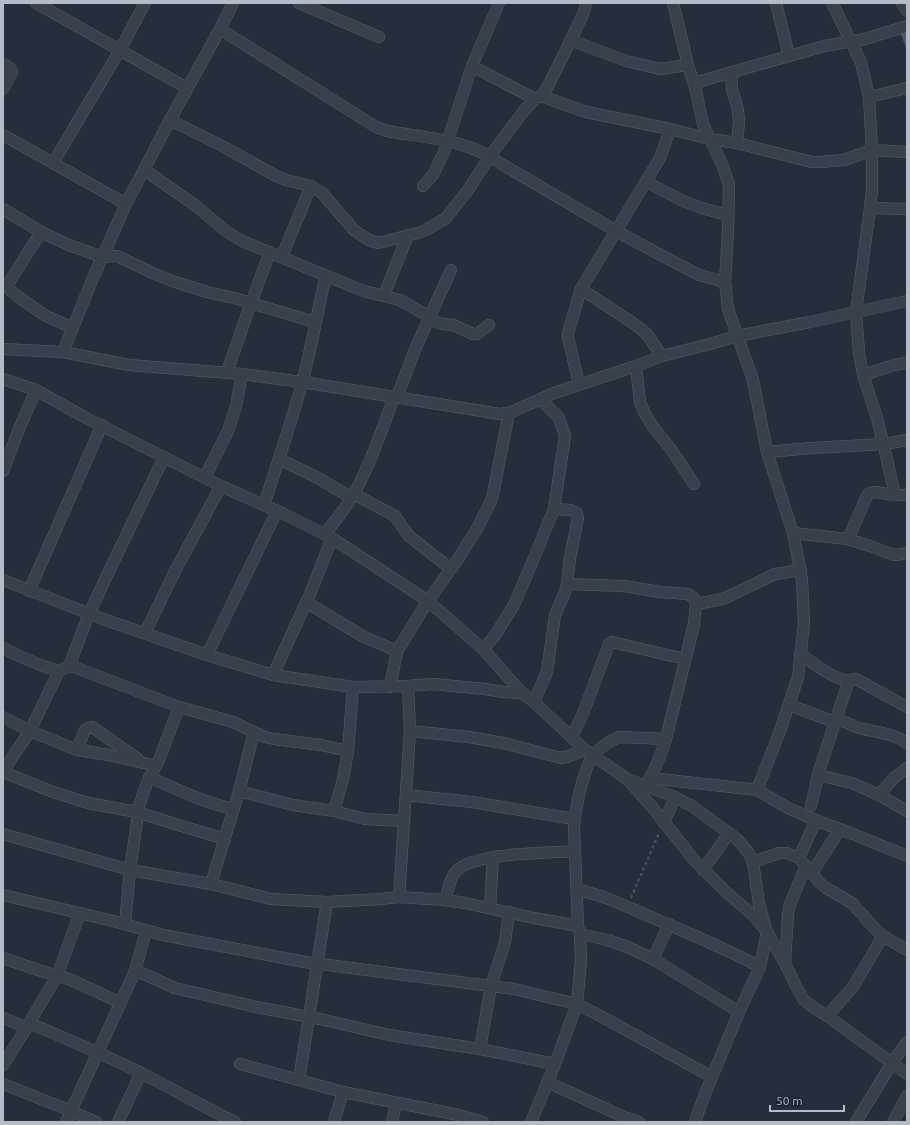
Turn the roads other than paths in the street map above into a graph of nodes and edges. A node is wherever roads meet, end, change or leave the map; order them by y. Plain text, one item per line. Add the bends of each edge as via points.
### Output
1 (36, 3) edge
2 (145, 3) edge
3 (232, 3) edge
4 (299, 3) edge
5 (499, 3) edge
6 (586, 3) edge
7 (673, 3) edge
8 (776, 3) edge
9 (832, 3) edge
10 (902, 3) edge
11 (907, 11) edge
12 (907, 26) edge
13 (220, 29) junction
14 (379, 37) dead end
15 (570, 40) junction
16 (852, 42) junction
17 (120, 50) junction
18 (790, 56) junction
19 (3, 64) edge
20 (688, 65) junction
21 (472, 66) junction
22 (731, 72) junction
23 (694, 83) junction
24 (188, 88) junction
25 (907, 88) edge
26 (3, 89) edge
27 (869, 97) junction
28 (538, 98) junction
29 (170, 120) junction
30 (670, 129) junction
31 (3, 135) edge
32 (710, 138) junction
33 (448, 141) junction
34 (737, 143) junction
35 (872, 150) junction
36 (907, 152) edge
37 (490, 156) junction
38 (53, 163) junction
39 (145, 170) junction
40 (646, 182) junction
41 (311, 186) junction
42 (422, 186) dead end
43 (126, 204) junction
44 (870, 208) junction
45 (3, 209) edge
46 (907, 210) edge
47 (728, 215) junction
48 (616, 231) junction
49 (41, 232) junction
50 (408, 235) junction
51 (270, 252) junction
52 (282, 256) junction
53 (102, 257) junction
54 (452, 270) dead end
55 (326, 276) junction
56 (725, 282) junction
57 (5, 286) edge
58 (581, 289) junction
59 (384, 296) junction
60 (907, 301) edge
61 (250, 303) junction
62 (856, 312) junction
63 (430, 318) junction
64 (315, 322) junction
65 (489, 325) dead end
66 (72, 328) junction
67 (737, 336) junction
68 (3, 349) edge
69 (63, 352) junction
70 (662, 356) junction
71 (907, 363) edge
72 (636, 366) junction
73 (227, 372) junction
74 (242, 374) junction
75 (863, 375) junction
76 (3, 380) edge
77 (302, 382) junction
78 (579, 384) junction
79 (36, 390) junction
80 (396, 397) junction
81 (540, 399) junction
82 (509, 413) junction
83 (102, 425) junction
84 (907, 440) edge
85 (884, 444) junction
86 (767, 452) junction
87 (164, 457) junction
88 (279, 459) junction
89 (3, 471) edge
90 (205, 477) junction
91 (694, 484) dead end
92 (220, 486) junction
93 (895, 495) junction
94 (907, 495) edge
95 (353, 496) junction
96 (264, 505) junction
97 (554, 509) junction
98 (278, 511) junction
99 (793, 532) junction
100 (329, 536) junction
101 (848, 539) junction
102 (907, 553) edge
103 (451, 569) junction
104 (800, 570) junction
105 (3, 580) edge
106 (567, 584) junction
107 (29, 591) junction
108 (428, 601) junction
109 (306, 602) junction
110 (696, 604) junction
111 (89, 614) junction
112 (145, 633) junction
113 (3, 648) edge
114 (483, 649) junction
115 (397, 651) junction
116 (800, 654) junction
117 (207, 655) junction
118 (686, 660) junction
119 (69, 666) junction
120 (59, 671) junction
121 (273, 675) junction
122 (849, 680) junction
123 (408, 686) junction
124 (353, 687) junction
125 (390, 687) junction
126 (522, 693) junction
127 (534, 702) junction
128 (789, 705) junction
129 (179, 707) junction
130 (907, 708) edge
131 (3, 717) edge
132 (835, 720) junction
133 (30, 731) junction
134 (410, 731) junction
135 (254, 732) junction
136 (572, 737) junction
137 (666, 739) junction
138 (907, 743) edge
139 (77, 750) junction
140 (348, 751) junction
141 (589, 753) junction
142 (151, 765) junction
143 (907, 768) edge
144 (3, 772) edge
145 (818, 775) junction
146 (149, 777) junction
147 (645, 786) junction
148 (757, 790) junction
149 (239, 791) junction
150 (406, 795) junction
151 (879, 795) junction
152 (675, 797) junction
153 (811, 806) dead end
154 (234, 809) junction
155 (334, 811) junction
156 (907, 811) edge
157 (137, 812) junction
158 (574, 819) junction
159 (816, 820) junction
160 (403, 821) junction
161 (664, 823) junction
162 (840, 829) junction
163 (729, 833) junction
164 (3, 834) edge
165 (225, 839) junction
166 (575, 851) junction
167 (907, 856) edge
168 (493, 857) junction
169 (753, 862) junction
170 (805, 866) junction
171 (130, 870) junction
172 (703, 870) junction
173 (211, 884) junction
174 (576, 890) junction
175 (3, 895) edge
176 (399, 897) junction
177 (445, 900) junction
178 (327, 902) junction
179 (490, 908) junction
180 (509, 912) junction
181 (80, 913) junction
182 (124, 924) junction
183 (669, 924) junction
184 (579, 930) junction
185 (146, 931) junction
186 (767, 932) junction
187 (883, 936) junction
188 (907, 950) edge
189 (3, 958) edge
190 (653, 959) junction
191 (784, 963) junction
192 (318, 964) junction
193 (760, 966) junction
194 (135, 971) junction
195 (57, 976) junction
196 (492, 986) junction
197 (121, 1003) junction
198 (577, 1004) junction
199 (739, 1012) junction
200 (308, 1016) junction
201 (827, 1016) junction
202 (3, 1018) edge
203 (28, 1025) junction
204 (907, 1042) edge
205 (480, 1049) junction
206 (98, 1053) junction
207 (892, 1063) junction
208 (240, 1064) dead end
209 (554, 1064) junction
210 (3, 1065) edge
211 (141, 1073) junction
212 (907, 1074) edge
213 (712, 1077) junction
214 (299, 1080) junction
215 (547, 1082) junction
216 (3, 1084) edge
217 (343, 1092) junction
218 (907, 1096) edge
219 (396, 1103) junction
220 (71, 1112) junction
221 (458, 1119) edge
222 (66, 1122) edge
223 (96, 1122) edge
224 (118, 1122) edge
225 (235, 1122) edge
226 (334, 1122) edge
227 (392, 1122) edge
228 (482, 1122) edge
229 (531, 1122) edge
230 (639, 1122) edge
231 (695, 1122) edge
232 (857, 1122) edge
233 (893, 1122) edge

1 - 17 street
2 - 17 street
3 - 13 street
4 - 14 street
5 - 21 street
6 - 15 street
7 - 20 street
8 - 18 street
9 - 16 street
10 - 11 street
12 - 16 street
13 - 24 street
13 - 33 street via 376,127
15 - 20 street via 620,59 660,69
15 - 28 street via 547,88
16 - 18 street via 824,46
16 - 27 street via 861,62
17 - 24 street
17 - 38 street
18 - 22 street
19 - 26 street via 12,72
20 - 23 street
21 - 28 street
21 - 33 street
22 - 23 street
22 - 34 street via 732,89 738,110
23 - 32 street via 703,124
24 - 29 street
25 - 27 street
27 - 35 street
28 - 30 street via 586,112
28 - 37 street via 523,112
29 - 39 street
29 - 41 street via 276,176
30 - 32 street
30 - 40 street via 660,158
31 - 38 street
32 - 34 street
32 - 47 street via 729,185
33 - 37 street
33 - 42 street via 433,175
34 - 35 street via 812,162 844,160
35 - 36 street
35 - 44 street
37 - 48 street
37 - 50 street via 446,218 426,230
38 - 43 street
39 - 43 street
39 - 51 street via 226,231
40 - 47 street via 683,201
40 - 48 street
41 - 50 street via 322,193 354,230 369,240 378,243
41 - 52 street
43 - 53 street
44 - 46 street
44 - 62 street
45 - 49 street
47 - 56 street
48 - 56 street via 699,275
48 - 58 street
49 - 53 street
49 - 57 street
50 - 59 street
51 - 52 street
51 - 61 street
52 - 55 street
53 - 61 street via 117,256 172,281
53 - 66 street
54 - 63 street
55 - 59 street
55 - 64 street
56 - 67 street via 728,309
57 - 66 street via 46,316
58 - 70 street via 647,334
58 - 78 street via 568,332
59 - 63 street via 400,300
60 - 62 street
61 - 64 street
61 - 73 street
62 - 67 street
62 - 75 street
63 - 65 street via 473,334
63 - 80 street
64 - 77 street
66 - 69 street
67 - 70 street
67 - 86 street via 754,380
68 - 69 street
69 - 73 street via 129,365
70 - 72 street
71 - 75 street
72 - 78 street
72 - 91 street via 640,402 645,414 672,449
73 - 74 street
74 - 77 street
74 - 90 street via 228,432
75 - 85 street
76 - 79 street
77 - 80 street
77 - 88 street
78 - 81 street
79 - 83 street
79 - 89 street
80 - 82 street via 500,414
80 - 95 street
81 - 82 street
81 - 97 street via 559,418 565,436
82 - 103 street via 492,499 478,528
83 - 87 street
83 - 107 street
84 - 85 street
85 - 86 street
85 - 93 street
86 - 99 street
87 - 90 street
87 - 111 street
88 - 95 street
88 - 96 street
90 - 92 street
92 - 96 street
92 - 112 street
93 - 94 street
93 - 101 street via 870,493
95 - 100 street
95 - 103 street via 395,516 409,536
96 - 98 street
97 - 106 street via 571,510 577,513 578,518
97 - 114 street via 514,605 494,637
98 - 100 street
98 - 117 street
99 - 101 street
99 - 104 street
100 - 108 street
100 - 109 street
101 - 102 street via 891,554
103 - 108 street
104 - 110 street via 775,574 723,599
104 - 116 street via 804,624
105 - 107 street
106 - 110 street via 624,586 688,594 694,598
106 - 127 street via 555,615 547,672
107 - 111 street
108 - 114 street
108 - 115 street
109 - 115 street via 362,636
109 - 121 street
110 - 118 street
111 - 112 street
111 - 119 street
112 - 117 street
113 - 120 street via 36,664
114 - 126 street
115 - 125 street
116 - 122 street via 841,680
116 - 128 street via 798,677
117 - 121 street
118 - 136 street via 612,642 609,644
118 - 137 street
119 - 120 street
119 - 129 street
120 - 133 street
121 - 124 street
122 - 130 street via 856,680
122 - 132 street
123 - 125 street
123 - 126 street via 433,684
123 - 134 street
124 - 125 street
124 - 140 street
126 - 127 street
127 - 136 street
128 - 132 street
128 - 148 street
129 - 135 street via 233,722
129 - 142 street via 159,760
131 - 133 street
132 - 138 street via 886,733
132 - 145 street
133 - 139 street
133 - 144 street
134 - 141 street via 503,743 561,758
134 - 150 street
135 - 140 street via 274,739
135 - 149 street
136 - 141 street
137 - 141 street via 620,737
137 - 147 street
139 - 142 street via 117,756
139 - 142 street via 86,730 92,727
140 - 155 street
141 - 147 street via 628,779
141 - 158 street
142 - 146 street
143 - 151 street
144 - 157 street via 88,803
145 - 151 street via 852,784
145 - 153 street
146 - 154 street via 196,798
146 - 157 street
147 - 148 street
147 - 152 street
147 - 161 street
148 - 159 street
149 - 154 street
149 - 155 street via 293,805
150 - 158 street via 472,802
150 - 160 street
151 - 156 street
152 - 161 street
152 - 163 street
154 - 165 street
155 - 160 street via 365,819
157 - 165 street
157 - 171 street
158 - 166 street
159 - 162 street
159 - 170 street
160 - 176 street
161 - 172 street
162 - 167 street
162 - 170 street
163 - 169 street via 737,838
163 - 172 street
164 - 171 street
165 - 173 street
166 - 168 street
166 - 174 street
168 - 177 street via 465,864 457,870
168 - 179 street
169 - 170 street via 787,852
169 - 186 street via 759,904
170 - 187 street via 826,888 852,903
170 - 191 street via 790,904
171 - 173 street
171 - 182 street
172 - 186 street via 755,917
173 - 178 street via 271,899
174 - 183 street via 593,893
174 - 184 street
175 - 181 street
176 - 177 street
176 - 178 street
177 - 179 street
178 - 192 street
179 - 180 street
180 - 184 street
180 - 196 street via 505,942
181 - 182 street
181 - 195 street
182 - 185 street
183 - 190 street
183 - 193 street
184 - 190 street
184 - 198 street via 582,961
185 - 192 street
185 - 194 street
186 - 191 street
186 - 193 street
187 - 188 street
187 - 201 street via 853,987
189 - 195 street
190 - 199 street
191 - 201 street via 803,999
192 - 196 street
192 - 200 street
193 - 199 street
194 - 197 street
194 - 200 street via 178,989
195 - 197 street
195 - 203 street
196 - 198 street
196 - 205 street
197 - 206 street
198 - 209 street
198 - 213 street
199 - 213 street
200 - 205 street via 389,1035
200 - 214 street
201 - 207 street
202 - 203 street
203 - 206 street
203 - 210 street
204 - 207 street
205 - 209 street
206 - 211 street
206 - 220 street
207 - 212 street
207 - 232 street
208 - 214 street
209 - 215 street
211 - 224 street
211 - 225 street
213 - 231 street
214 - 217 street
215 - 229 street
215 - 230 street
216 - 220 street
217 - 219 street
217 - 226 street
218 - 233 street
219 - 221 street
219 - 227 street
220 - 222 street
220 - 223 street
221 - 228 street

